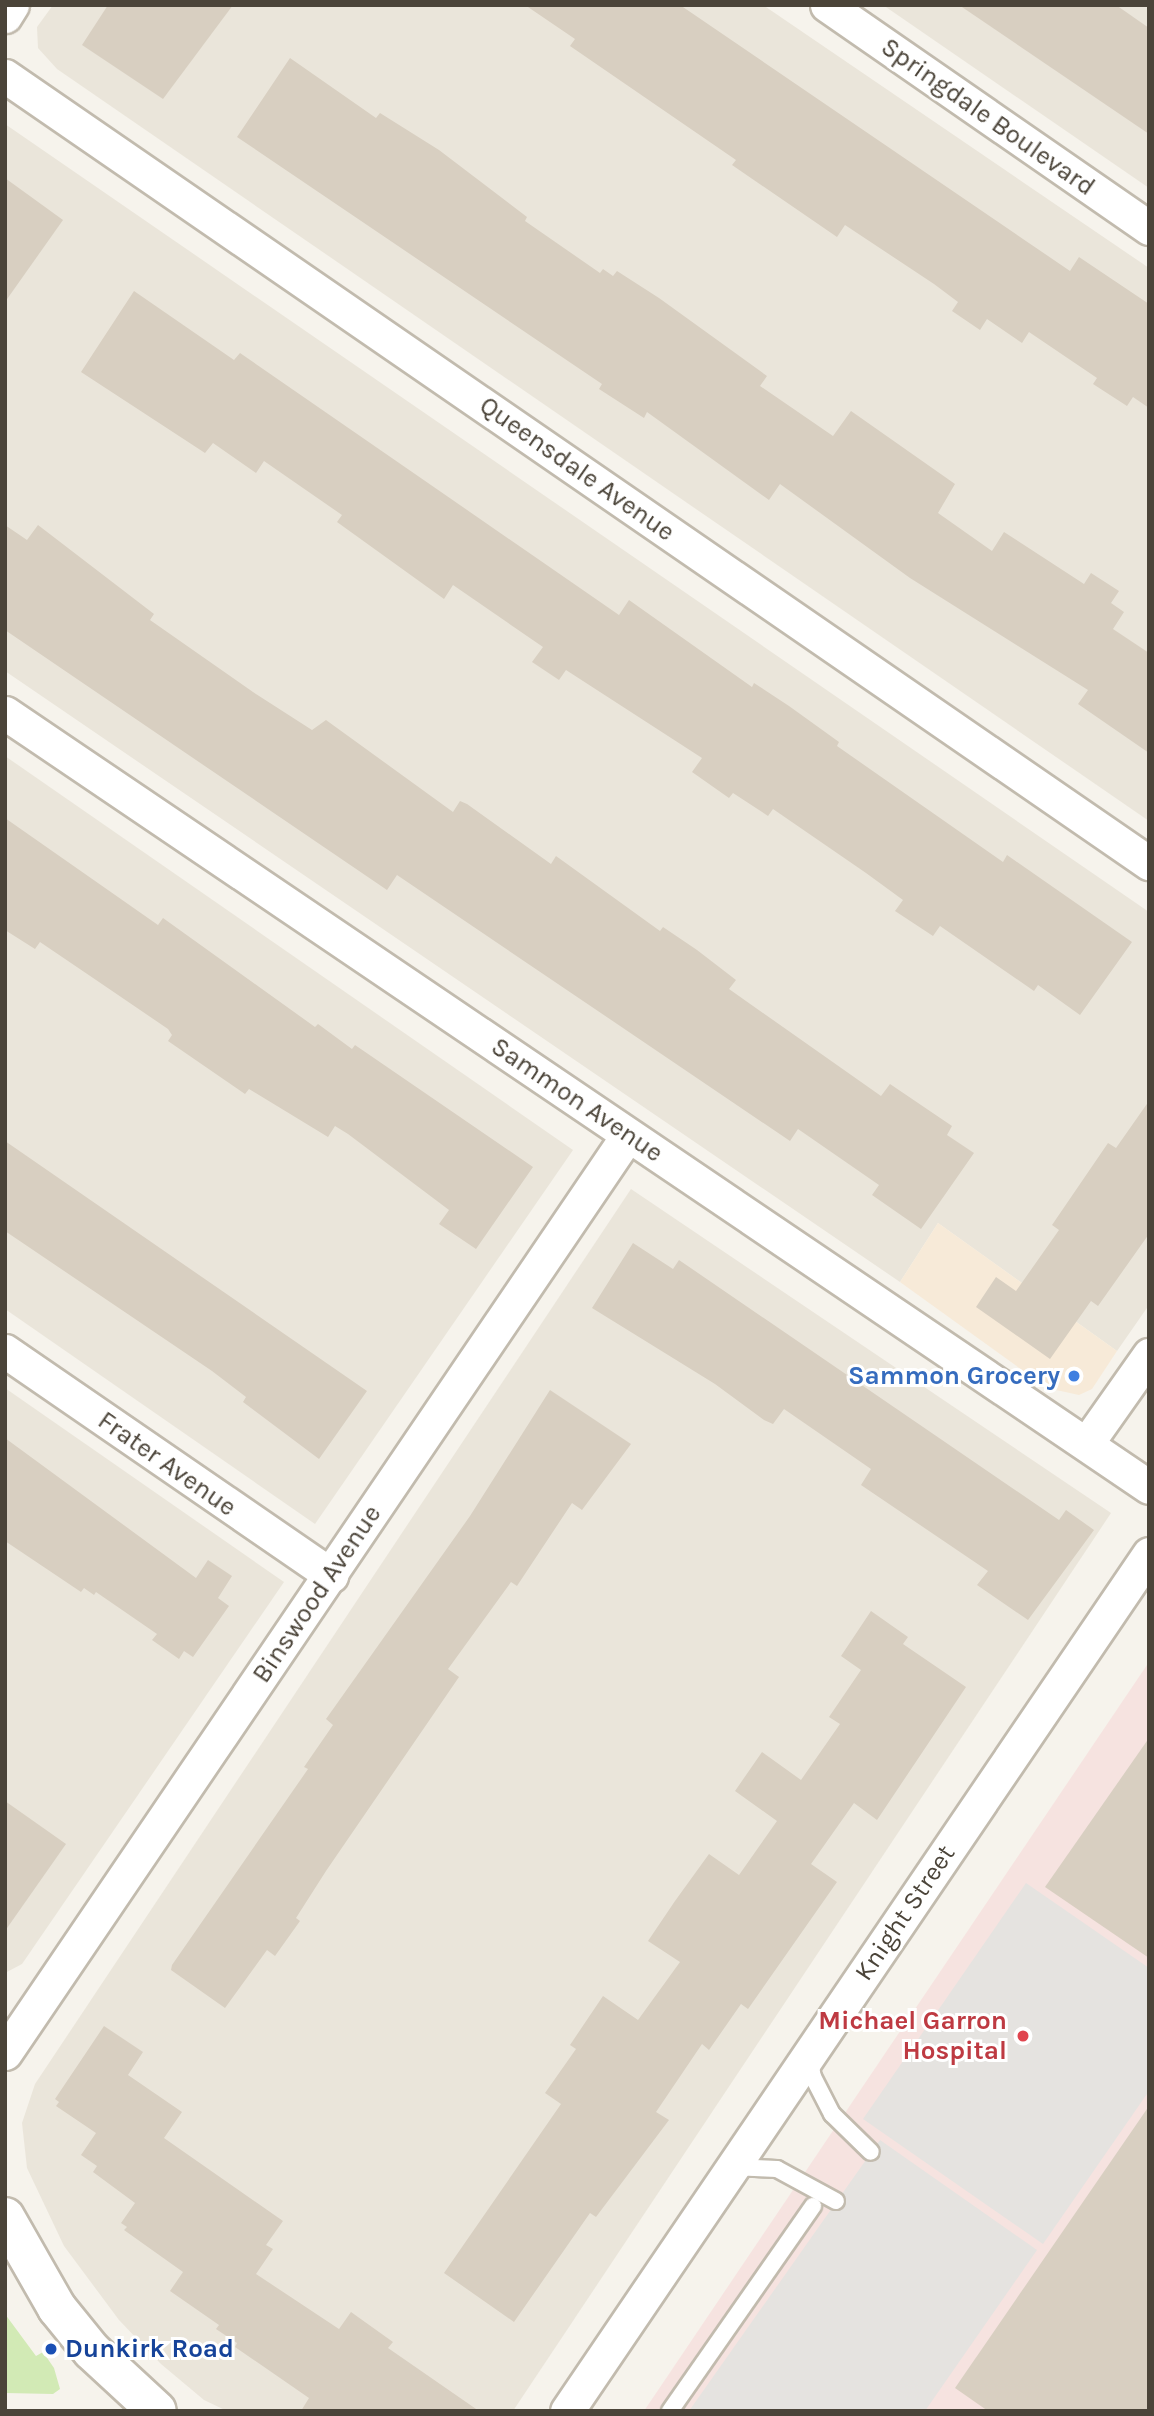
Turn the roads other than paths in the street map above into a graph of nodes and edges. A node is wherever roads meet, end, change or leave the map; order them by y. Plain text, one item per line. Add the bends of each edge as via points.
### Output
1 (12, 5) edge
2 (827, 5) edge
3 (5, 16) edge
4 (5, 75) edge
5 (1149, 228) edge
6 (5, 713) edge
7 (1149, 863) edge
8 (628, 1135) junction
9 (5, 1352) edge
10 (1149, 1355) edge
11 (1087, 1443) junction
12 (1149, 1487) edge
13 (1149, 1554) edge
14 (331, 1575) junction
15 (5, 2053) edge
16 (809, 2054) junction
17 (871, 2152) dead end
18 (732, 2167) junction
19 (836, 2201) dead end
20 (813, 2206) dead end
21 (5, 2217) edge
22 (157, 2411) edge
23 (567, 2411) edge
24 (670, 2411) edge

1 - 3 street
2 - 5 street, Springdale Boulevard
4 - 7 street, Queensdale Avenue
6 - 8 street, Sammon Avenue
8 - 11 street, Sammon Avenue
8 - 14 street, Binswood Avenue
9 - 14 street, Frater Avenue
10 - 11 street
11 - 12 street, Sammon Avenue
13 - 16 street, Knight Street
14 - 15 street, Binswood Avenue
16 - 17 lane via 813,2077 832,2114
16 - 18 street, Knight Street
18 - 19 lane via 777,2169
18 - 23 street, Knight Street
20 - 24 lane
21 - 22 street via 57,2308 92,2351

